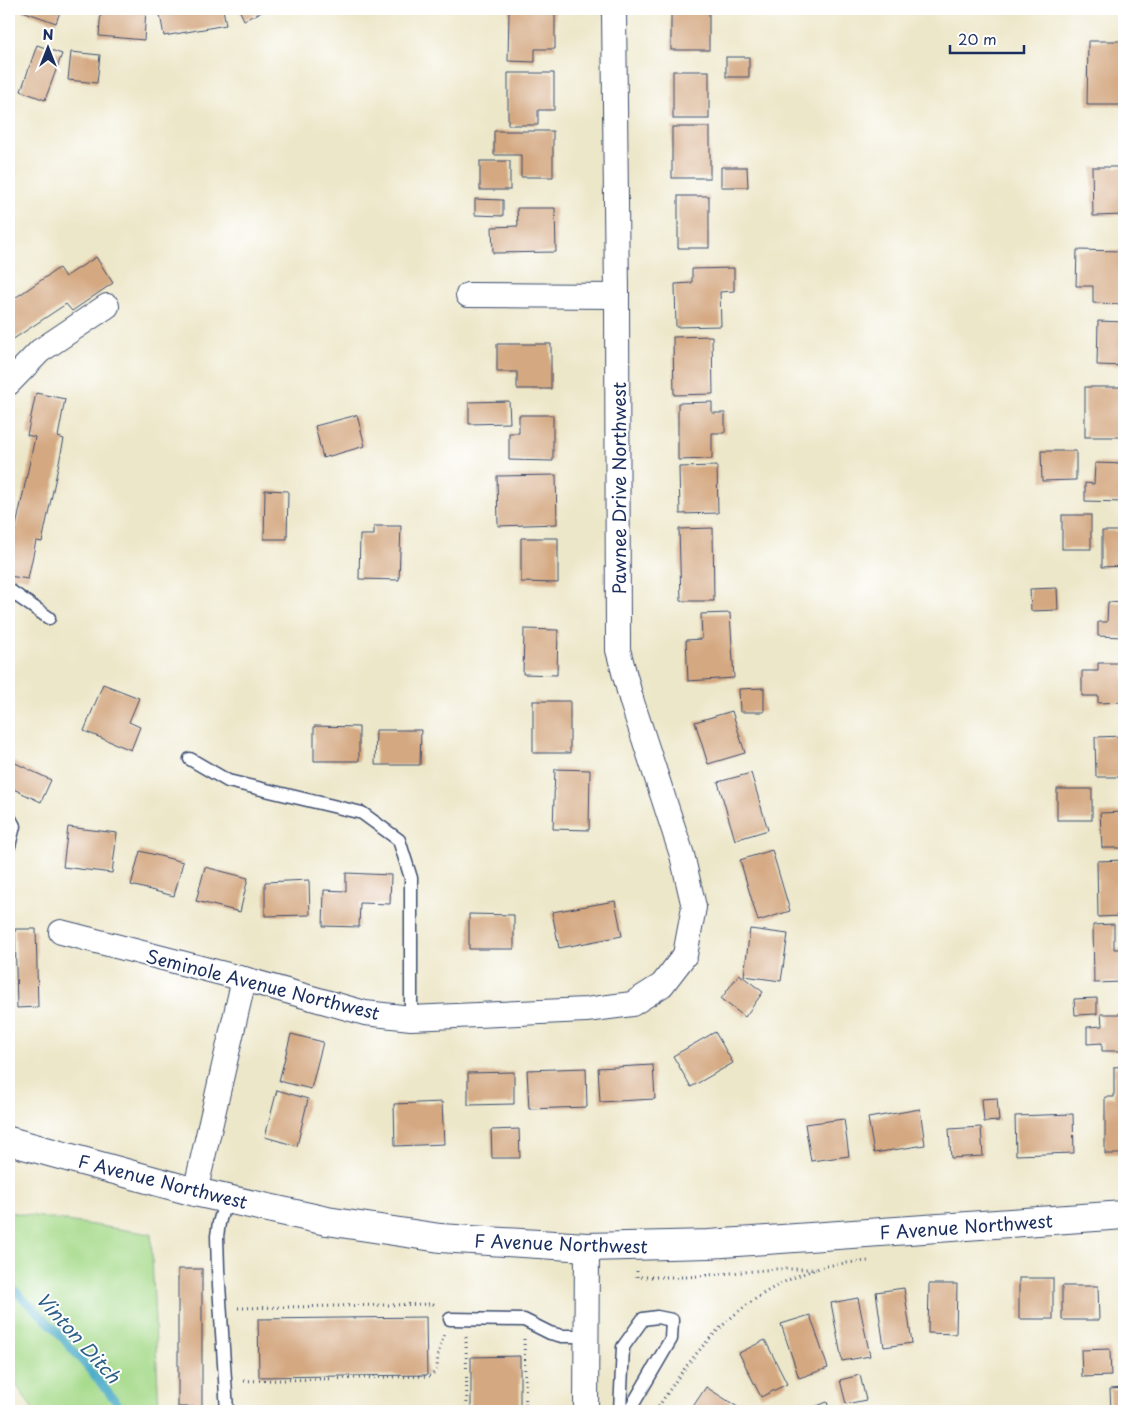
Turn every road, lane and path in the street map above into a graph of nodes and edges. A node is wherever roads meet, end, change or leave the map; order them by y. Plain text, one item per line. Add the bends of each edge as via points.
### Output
1 (614, 9) edge
2 (468, 295) dead end
3 (617, 296) junction
4 (107, 306) dead end
5 (9, 383) edge
6 (9, 590) edge
7 (48, 618) dead end
8 (190, 759) dead end
9 (9, 817) edge
10 (9, 846) edge
11 (61, 932) dead end
12 (685, 955) joint
13 (244, 979) junction
14 (410, 1018) junction
15 (9, 1141) edge
16 (195, 1192) junction
17 (226, 1198) junction
18 (1124, 1215) edge
19 (587, 1246) junction
20 (876, 1261) dead end
21 (820, 1269) junction
22 (637, 1270) dead end
23 (220, 1308) junction
24 (450, 1319) junction
25 (466, 1319) junction
26 (524, 1320) junction
27 (587, 1336) junction
28 (225, 1382) junction
29 (227, 1411) edge
30 (467, 1411) edge
31 (526, 1411) edge
32 (586, 1411) edge
33 (620, 1411) edge
34 (629, 1411) edge
35 (656, 1411) edge

1 - 3 street, Pawnee Drive Northwest
2 - 3 street
3 - 12 street, Pawnee Drive Northwest via 618,650 682,855 694,907
4 - 5 street via 40,351
6 - 7 lane
8 - 14 lane via 228,781 362,813 399,840 411,878
9 - 10 lane via 14,826
11 - 13 street, Seminole Avenue Northwest
12 - 14 street, Seminole Avenue Northwest via 662,985 632,1004 586,1010
13 - 14 street, Seminole Avenue Northwest via 365,1014
13 - 16 street
15 - 16 main road, F Avenue Northwest
16 - 17 main road, F Avenue Northwest
17 - 19 main road, F Avenue Northwest via 327,1221 440,1238
17 - 23 lane via 217,1236
18 - 19 main road, F Avenue Northwest via 710,1244
19 - 27 street
20 - 21 path
21 - 22 path via 637,1278
21 - 35 path via 791,1279 736,1313 692,1358
23 - 24 path via 433,1304
23 - 28 lane
24 - 25 lane
24 - 28 path via 438,1354 437,1369 431,1376
25 - 26 lane
25 - 30 path
26 - 27 lane via 550,1334
26 - 31 path
27 - 32 street
28 - 29 lane
33 - 34 lane via 623,1348 643,1320 657,1317 672,1320 671,1339

